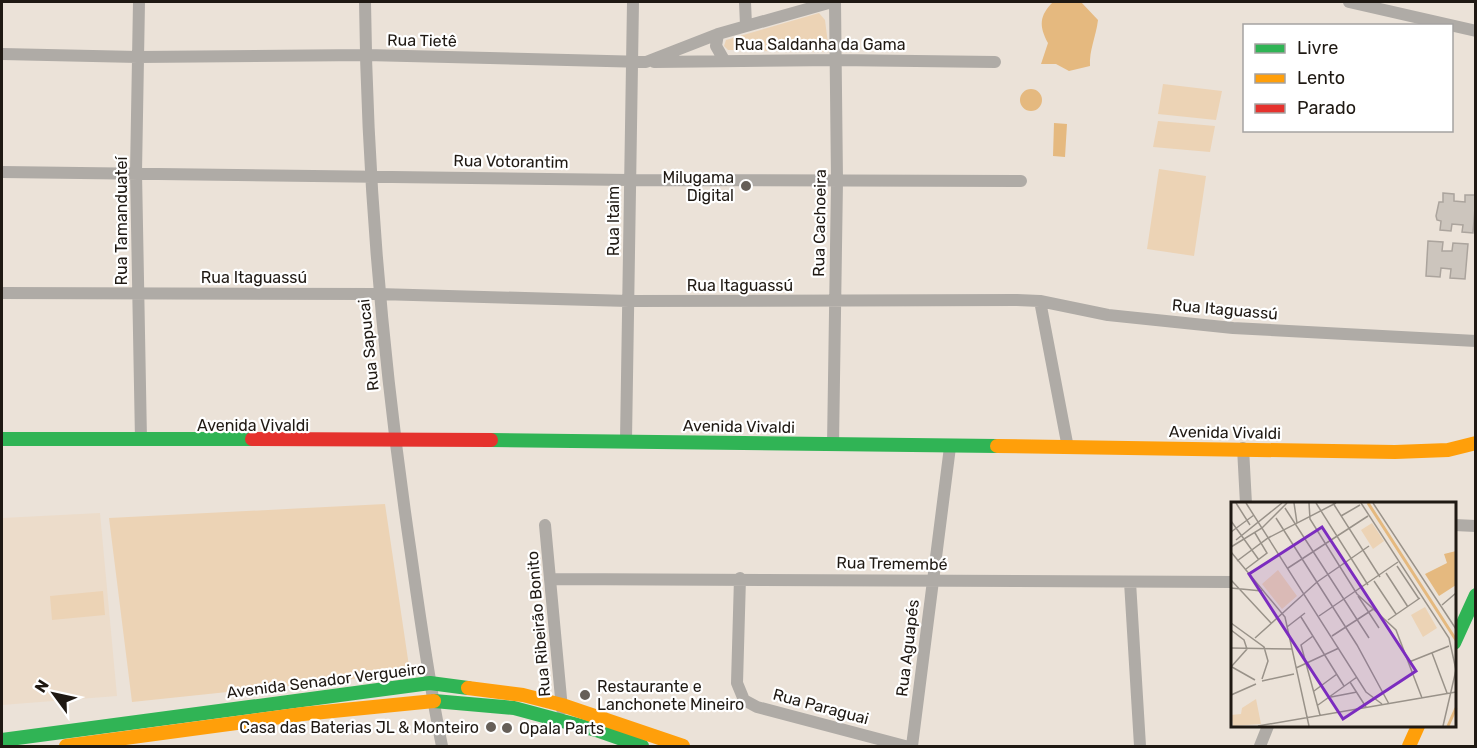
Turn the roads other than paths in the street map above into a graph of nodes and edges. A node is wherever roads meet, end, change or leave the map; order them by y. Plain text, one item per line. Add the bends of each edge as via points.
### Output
1 (139, 2) edge
2 (365, 2) edge
3 (633, 2) edge
4 (745, 2) edge
5 (834, 2) edge
6 (1349, 2) edge
7 (1378, 4) edge
8 (1451, 24) edge
9 (746, 25) junction
10 (1453, 25) edge
11 (1476, 31) edge
12 (718, 34) junction
13 (2, 54) edge
14 (366, 55) junction
15 (138, 57) junction
16 (724, 60) junction
17 (837, 60) junction
18 (633, 61) junction
19 (646, 62) junction
20 (995, 62) dead end
21 (2, 172) edge
22 (136, 172) junction
23 (373, 176) junction
24 (630, 180) junction
25 (837, 181) junction
26 (1021, 181) dead end
27 (2, 293) edge
28 (138, 294) junction
29 (378, 294) junction
30 (629, 301) junction
31 (1040, 301) junction
32 (834, 302) junction
33 (1476, 341) edge
34 (2, 439) edge
35 (627, 440) junction
36 (141, 441) junction
37 (394, 442) junction
38 (1476, 443) edge
39 (833, 445) junction
40 (950, 447) junction
41 (1068, 448) junction
42 (1243, 448) junction
43 (1246, 502) edge
44 (545, 525) dead end
45 (1456, 525) edge
46 (1476, 526) edge
47 (740, 578) junction
48 (552, 579) junction
49 (932, 580) junction
50 (1130, 582) junction
51 (1231, 582) edge
52 (1476, 595) edge
53 (1456, 641) edge
54 (430, 683) junction
55 (433, 701) junction
56 (562, 705) junction
57 (561, 720) junction
58 (1258, 727) edge
59 (1268, 727) edge
60 (1418, 727) edge
61 (180, 730) junction
62 (2, 740) edge
63 (136, 742) edge
64 (1260, 746) edge
65 (66, 747) edge
66 (164, 747) edge
67 (442, 747) edge
68 (642, 747) edge
69 (683, 747) edge
70 (905, 747) edge
71 (912, 747) edge
72 (1140, 747) edge
73 (1409, 747) edge

1 - 15 street, Rua Tamanduateí
2 - 14 street, Rua Sapucai
3 - 18 street, Rua Itaim
4 - 9 street
5 - 9 street, Rua Tietê
5 - 17 street, Rua Cachoeira
6 - 7 street
7 - 8 street
9 - 12 street, Rua Tietê
10 - 11 street
12 - 16 street via 716,46
12 - 19 street, Rua Tietê
13 - 15 street, Rua Tietê
14 - 15 street, Rua Tietê
14 - 18 street, Rua Tietê
14 - 23 street, Rua Sapucai
15 - 22 street, Rua Tamanduateí
16 - 17 street, Rua Saldanha da Gama
16 - 19 street, Rua Saldanha da Gama
17 - 20 street, Rua Saldanha da Gama
17 - 25 street, Rua Cachoeira
18 - 19 street, Rua Tietê
18 - 24 street, Rua Itaim
21 - 22 street, Rua Votorantim
22 - 23 street, Rua Votorantim
22 - 28 street, Rua Tamanduateí
23 - 24 street, Rua Votorantim
23 - 29 street, Rua Sapucai
24 - 25 street, Rua Votorantim
24 - 30 street, Rua Itaim
25 - 26 street, Rua Votorantim
25 - 32 street, Rua Cachoeira
27 - 28 street, Rua Itaguassú
28 - 29 street, Rua Itaguassú
28 - 36 street, Rua Tamanduateí
29 - 30 street, Rua Itaguassú
29 - 37 street, Rua Sapucai
30 - 32 street, Rua Itaguassú
30 - 35 street, Rua Itaim
31 - 32 street, Rua Itaguassú
31 - 33 street, Rua Itaguassú via 1108,315 1233,328
31 - 41 street
32 - 39 street, Rua Cachoeira
34 - 36 street, Avenida Vivaldi
35 - 37 street, Avenida Vivaldi
35 - 39 street, Avenida Vivaldi
36 - 37 street, Avenida Vivaldi
37 - 54 street, Rua Sapucai
38 - 42 street, Avenida Vivaldi via 1448,450 1395,452
39 - 40 street, Avenida Vivaldi
40 - 41 street, Avenida Vivaldi
40 - 49 street, Rua Aguapés
41 - 42 street, Avenida Vivaldi
42 - 43 street
44 - 48 street, Rua Ribeirão Bonito
45 - 46 street
47 - 48 street, Rua Tremembé
47 - 49 street, Rua Tremembé
47 - 70 street, Rua Paraguai via 737,683 744,700 757,707
48 - 56 street, Rua Ribeirão Bonito
49 - 50 street, Rua Tremembé
49 - 71 street, Rua Aguapés
50 - 51 street, Rua Tremembé
50 - 72 street
52 - 53 street
54 - 55 street, Rua Sapucai
54 - 56 street, Avenida Senador Vergueiro via 481,688
54 - 62 street, Avenida Senador Vergueiro
55 - 57 street, Avenida Senador Vergueiro via 514,708
55 - 61 street, Avenida Senador Vergueiro
55 - 67 street, Rua Sapucai
56 - 57 street, Rua Ribeirão Bonito
56 - 69 street, Avenida Senador Vergueiro
57 - 68 street, Avenida Senador Vergueiro
58 - 64 street
59 - 64 street
60 - 73 street
61 - 63 street, Avenida Senador Vergueiro
61 - 66 street
63 - 65 street, Avenida Senador Vergueiro

